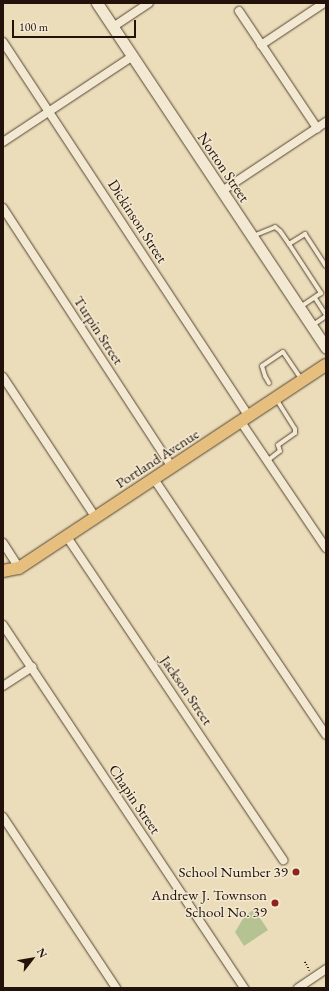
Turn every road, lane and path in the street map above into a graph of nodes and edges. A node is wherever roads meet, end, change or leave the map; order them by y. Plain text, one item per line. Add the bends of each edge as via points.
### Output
1 (97, 3) edge
2 (149, 3) edge
3 (324, 3) edge
4 (238, 11) dead end
5 (113, 27) junction
6 (3, 42) edge
7 (261, 45) junction
8 (133, 56) junction
9 (49, 112) junction
10 (326, 122) edge
11 (317, 128) junction
12 (3, 142) edge
13 (222, 191) junction
14 (3, 208) edge
15 (252, 236) junction
16 (289, 244) junction
17 (326, 266) edge
18 (326, 289) edge
19 (321, 293) junction
20 (314, 298) junction
21 (300, 307) junction
22 (326, 316) edge
23 (312, 326) junction
24 (326, 348) edge
25 (326, 365) edge
26 (3, 377) edge
27 (302, 380) junction
28 (269, 383) dead end
29 (276, 399) junction
30 (245, 419) junction
31 (267, 461) junction
32 (172, 467) junction
33 (154, 479) junction
34 (96, 518) junction
35 (67, 537) junction
36 (3, 543) edge
37 (326, 548) edge
38 (19, 568) junction
39 (3, 571) edge
40 (3, 625) edge
41 (32, 667) junction
42 (3, 686) edge
43 (326, 735) edge
44 (3, 817) edge
45 (283, 860) dead end
46 (305, 962) dead end
47 (326, 969) edge
48 (310, 971) dead end
49 (116, 988) edge
50 (244, 988) edge
51 (298, 988) edge

1 - 5 main road, Norton Street
2 - 5 street
3 - 7 street
4 - 7 street
5 - 8 main road, Norton Street
6 - 9 street, Dickinson Street
7 - 11 street
8 - 9 street
8 - 13 main road, Norton Street
9 - 12 street
9 - 30 street, Dickinson Street
10 - 11 street
11 - 13 street
13 - 15 main road, Norton Street
14 - 32 street, Turpin Street
15 - 16 lane via 275,227
15 - 21 main road, Norton Street
16 - 17 lane via 305,234
16 - 19 lane
18 - 19 lane
19 - 20 lane
20 - 21 lane
20 - 22 lane
21 - 23 main road, Norton Street
22 - 23 lane
23 - 24 main road, Norton Street
25 - 27 main road, Portland Avenue
26 - 34 street
27 - 28 lane via 283,352 262,366
27 - 29 main road, Portland Avenue
29 - 30 main road, Portland Avenue
29 - 31 lane via 295,433 278,445 280,451
30 - 31 street, Dickinson Street
30 - 32 main road, Portland Avenue
31 - 37 street, Dickinson Street
32 - 33 main road, Portland Avenue
33 - 34 main road, Portland Avenue
33 - 43 street
34 - 35 main road, Portland Avenue
35 - 38 main road, Portland Avenue
35 - 45 street, Jackson Street
36 - 38 street
38 - 39 main road, Portland Avenue
40 - 41 street, Chapin Street
41 - 42 street
41 - 50 street, Chapin Street
44 - 49 street
46 - 48 path
47 - 51 street

